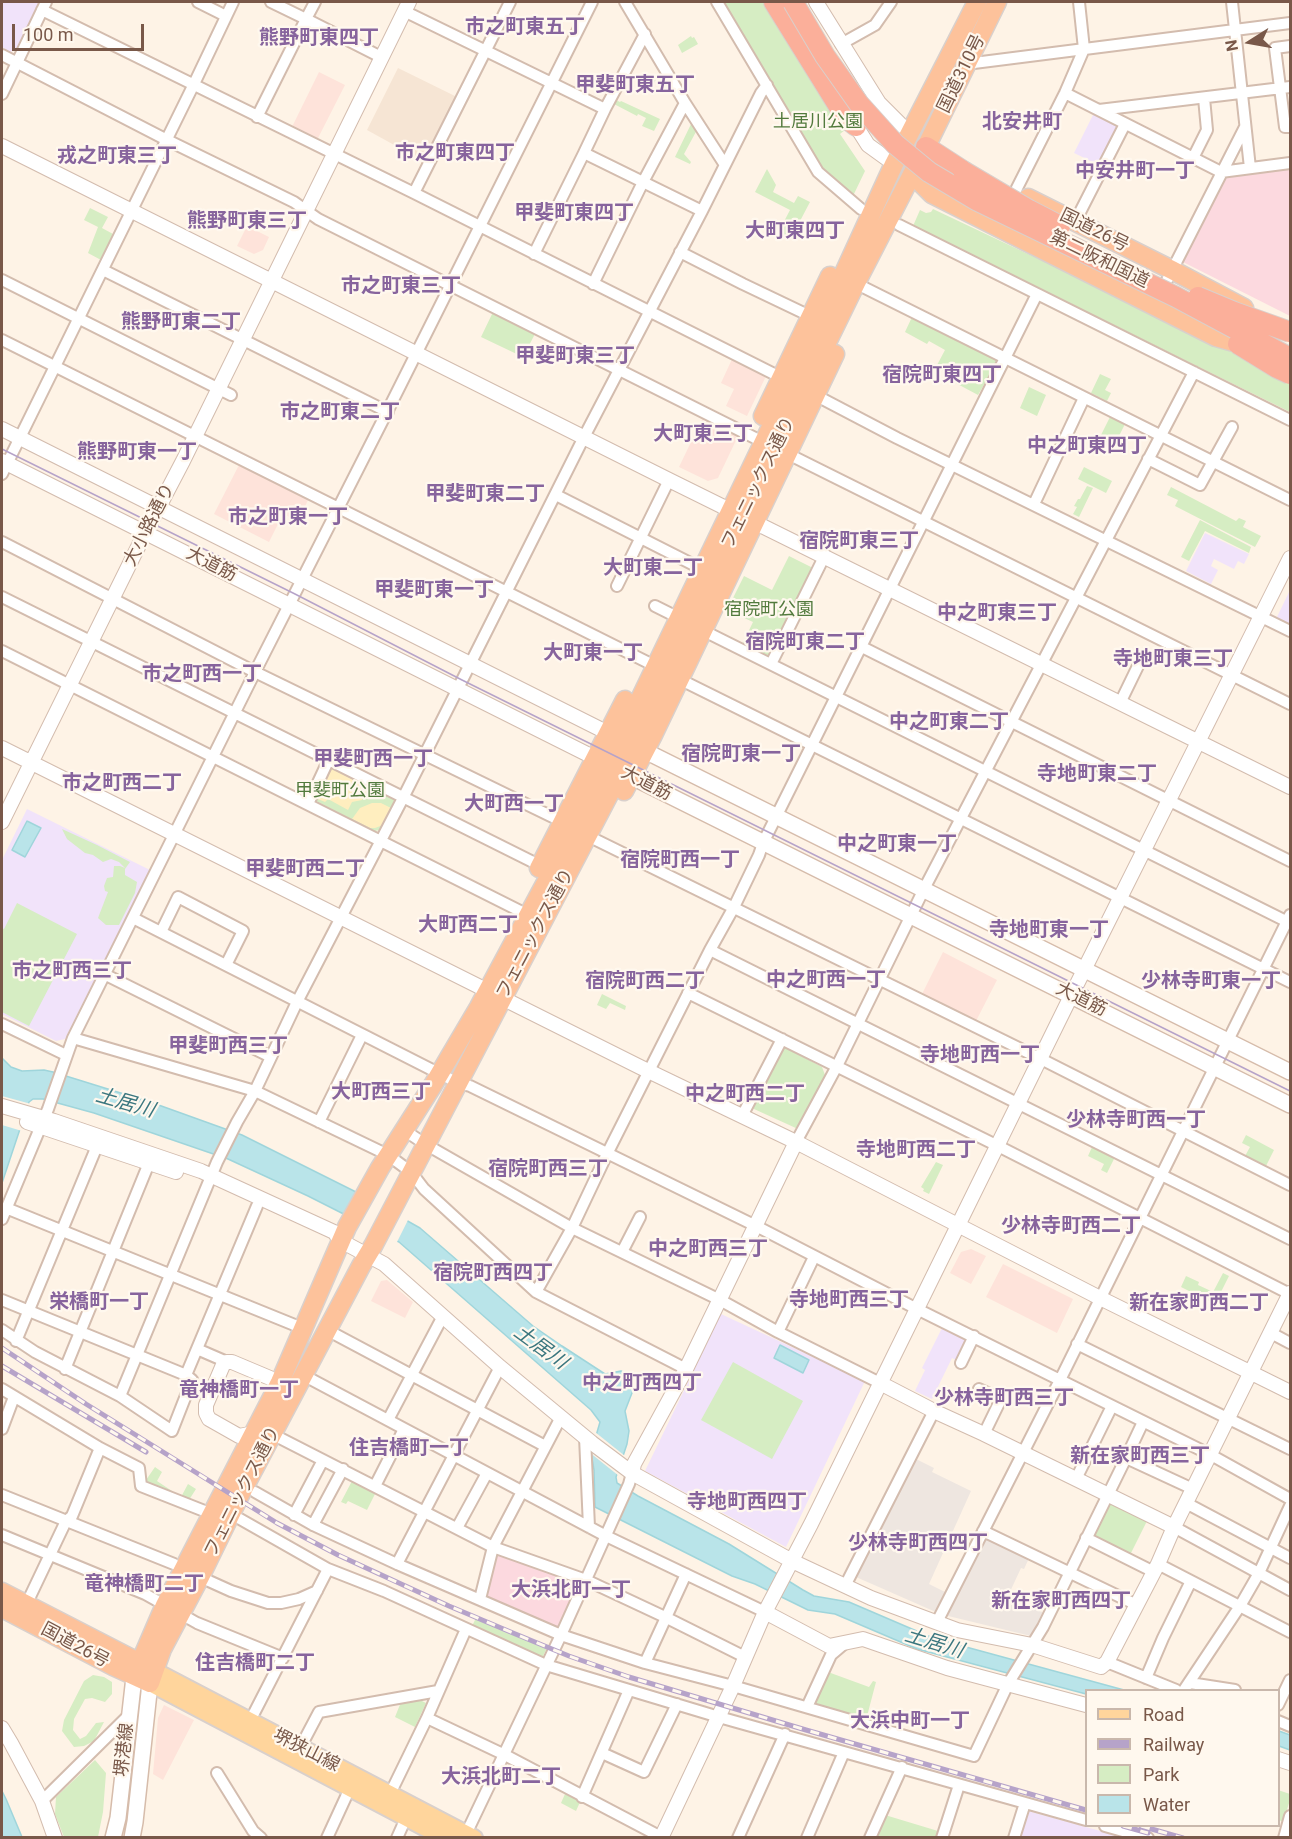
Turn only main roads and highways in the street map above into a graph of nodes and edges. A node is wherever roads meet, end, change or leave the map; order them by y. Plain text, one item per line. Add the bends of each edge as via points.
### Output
1 (774, 2) edge
2 (793, 2) edge
3 (807, 2) edge
4 (963, 2) edge
5 (977, 2) edge
6 (994, 3) edge
7 (786, 11) edge
8 (856, 126) road end
9 (907, 151) junction
10 (993, 217) junction
11 (849, 280) junction
12 (1210, 291) junction
13 (1156, 301) junction
14 (1290, 332) edge
15 (1290, 345) edge
16 (1290, 350) edge
17 (1290, 358) edge
18 (1290, 366) edge
19 (1290, 374) edge
20 (799, 386) junction
21 (770, 445) junction
22 (737, 513) junction
23 (679, 618) junction
24 (662, 670) junction
25 (626, 742) junction
26 (614, 768) junction
27 (581, 832) junction
28 (558, 874) junction
29 (495, 995) junction
30 (1290, 1072) edge
31 (1290, 1105) edge
32 (308, 1378) junction
33 (281, 1385) junction
34 (277, 1437) junction
35 (207, 1512) junction
36 (200, 1577) junction
37 (2, 1592) edge
38 (167, 1606) junction
39 (2, 1608) edge
40 (144, 1673) junction
41 (114, 1834) edge
42 (470, 1836) edge
43 (134, 1837) edge
44 (445, 1838) edge

1 - 7 highway
2 - 9 highway, bridge via 859,104 877,126
3 - 9 highway via 846,66
4 - 9 highway via 913,105
5 - 9 highway, 国道310号
6 - 9 highway, 国道310号 via 966,64
7 - 8 highway via 846,118
9 - 10 highway, 国道26号
9 - 11 highway, フェニックス通り
9 - 11 highway via 861,209
9 - 11 highway via 899,225
9 - 12 highway, 国道26号 via 1015,192
9 - 13 highway via 932,194
9 - 14 highway, bridge via 963,171 1029,210 1199,298
9 - 15 highway, 第二阪和国道, bridge
9 - 17 highway, 第二阪和国道, bridge via 943,181 976,200 1176,297
10 - 13 highway, 国道26号 via 1028,229
10 - 19 highway, bridge via 1190,315
11 - 20 highway
11 - 20 highway, フェニックス通り
11 - 20 highway via 810,316
12 - 14 highway, 国道26号
12 - 16 highway via 1224,316
13 - 18 highway via 1216,337 1256,349
20 - 21 highway
20 - 21 highway, フェニックス通り
21 - 22 highway
21 - 22 highway, フェニックス通り
22 - 23 highway, フェニックス通り
22 - 23 highway via 697,566
23 - 24 highway
23 - 24 highway, フェニックス通り
24 - 25 highway
24 - 25 highway, フェニックス通り
25 - 26 highway
25 - 26 highway, フェニックス通り
25 - 30 main road, 大道筋
26 - 27 highway
26 - 27 highway, フェニックス通り
26 - 31 main road, 大道筋
27 - 28 highway
27 - 28 highway, フェニックス通り
28 - 29 highway, フェニックス通り
28 - 29 highway via 522,912
29 - 32 highway, フェニックス通り via 464,1085
29 - 33 highway, フェニックス通り via 438,1060 440,1074 387,1155 344,1234 302,1324
32 - 33 highway, フェニックス通り
32 - 34 highway
33 - 34 highway, フェニックス通り
33 - 35 highway, フェニックス通り via 247,1437
34 - 36 highway, フェニックス通り via 240,1495
34 - 36 highway via 255,1492
35 - 38 highway, フェニックス通り
35 - 38 highway via 174,1564
36 - 38 highway, フェニックス通り
37 - 40 highway, 国道26号
38 - 40 highway, フェニックス通り via 148,1642
38 - 40 highway, フェニックス通り via 162,1649
39 - 40 highway, 国道26号
40 - 41 main road, 堺港線 via 129,1715
40 - 42 main road, 堺狭山線 via 250,1721
40 - 43 main road, 堺港線
40 - 44 main road, 堺狭山線

